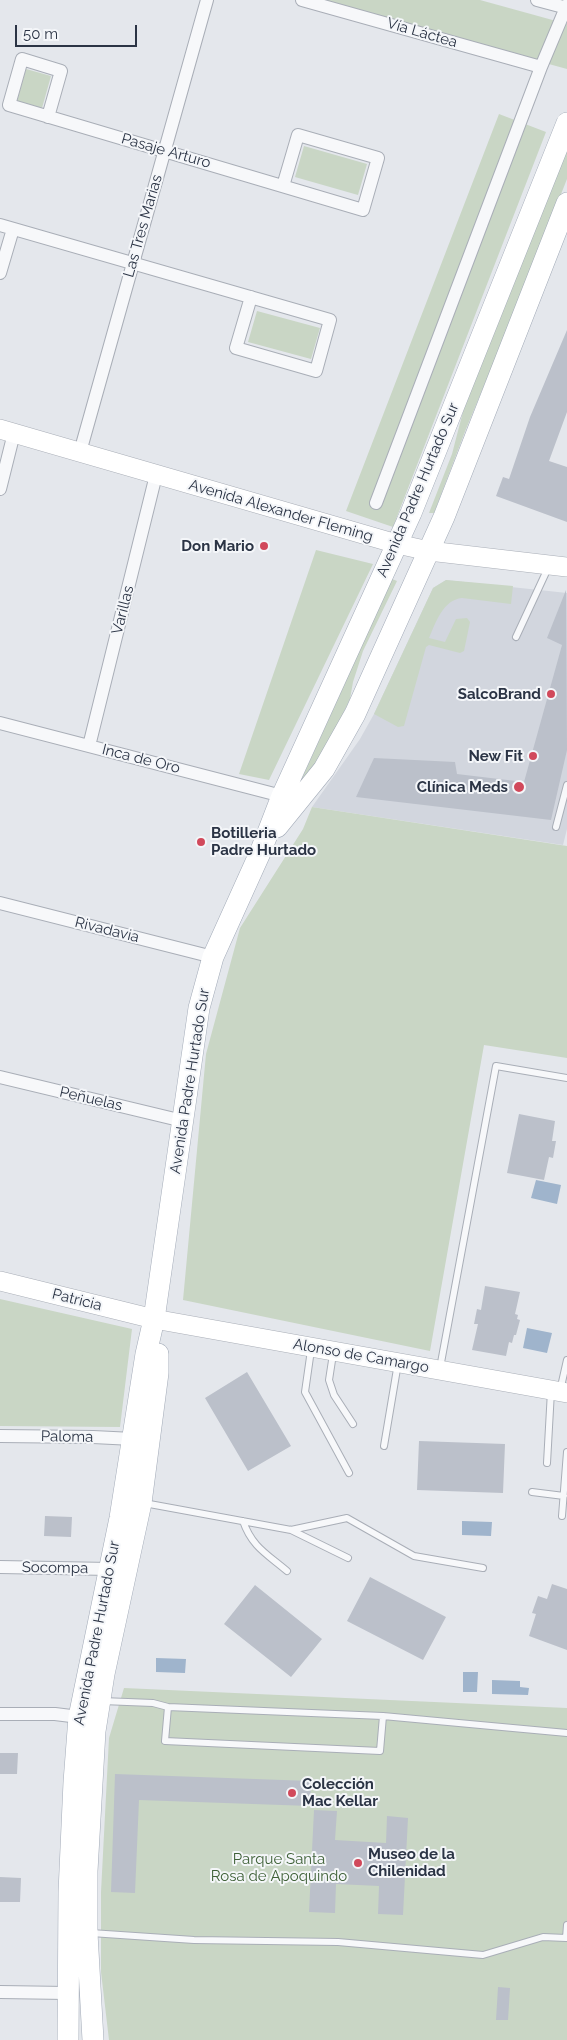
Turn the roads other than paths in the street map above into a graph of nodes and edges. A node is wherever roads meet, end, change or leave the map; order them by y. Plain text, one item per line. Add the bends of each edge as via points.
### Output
1 (207, 0) edge
2 (302, 0) edge
3 (537, 0) edge
4 (567, 7) edge
5 (541, 67) junction
6 (48, 117) junction
7 (567, 123) edge
8 (164, 151) junction
9 (283, 186) junction
10 (567, 203) edge
11 (0, 225) edge
12 (13, 229) junction
13 (133, 263) junction
14 (0, 273) edge
15 (251, 297) junction
16 (7, 431) edge
17 (80, 452) junction
18 (156, 474) junction
19 (1, 481) edge
20 (376, 503) dead end
21 (397, 544) junction
22 (429, 551) junction
23 (558, 566) edge
24 (516, 637) dead end
25 (0, 723) edge
26 (89, 746) junction
27 (567, 785) edge
28 (282, 796) junction
29 (556, 827) dead end
30 (260, 853) junction
31 (0, 903) edge
32 (213, 956) junction
33 (0, 1077) edge
34 (567, 1078) edge
35 (183, 1121) junction
36 (0, 1281) edge
37 (154, 1319) junction
38 (312, 1346) junction
39 (334, 1350) junction
40 (567, 1360) edge
41 (398, 1362) junction
42 (440, 1370) junction
43 (559, 1392) edge
44 (353, 1424) dead end
45 (0, 1436) edge
46 (133, 1439) junction
47 (384, 1446) dead end
48 (567, 1452) edge
49 (547, 1462) dead end
50 (349, 1473) dead end
51 (532, 1492) dead end
52 (564, 1496) junction
53 (140, 1503) junction
54 (562, 1516) dead end
55 (243, 1521) junction
56 (291, 1530) junction
57 (348, 1558) dead end
58 (0, 1567) edge
59 (483, 1568) dead end
60 (110, 1569) junction
61 (288, 1572) dead end
62 (99, 1701) junction
63 (168, 1707) junction
64 (0, 1714) edge
65 (383, 1716) junction
66 (80, 1717) junction
67 (567, 1733) edge
68 (567, 1924) edge
69 (87, 1933) junction
70 (566, 1938) edge
71 (0, 1992) edge
72 (67, 1993) junction
73 (68, 2040) edge
74 (93, 2040) edge

1 - 8 street, Las Tres Marias
2 - 5 street, Vía Láctea
3 - 4 street
4 - 5 street
5 - 20 street
6 - 6 street, Pasaje Arturo via 8,105 22,59 61,71
6 - 8 street, Pasaje Arturo
7 - 21 main road, Avenida Padre Hurtado Sur
8 - 9 street, Pasaje Arturo
8 - 13 street, Las Tres Marias
9 - 9 street, Pasaje Arturo via 298,134 378,158 363,210
10 - 22 main road, Avenida Padre Hurtado Sur
11 - 12 street
12 - 13 street
12 - 14 street
13 - 15 street
13 - 17 street, Las Tres Marias
15 - 15 street via 236,348 316,371 330,320
16 - 17 street, Avenida Alexander Fleming
16 - 19 street
17 - 18 street, Avenida Alexander Fleming
18 - 21 street, Avenida Alexander Fleming
18 - 26 street, Varillas
21 - 22 street, Avenida Alexander Fleming
21 - 28 main road, Avenida Padre Hurtado Sur
22 - 23 street, Avenida Alexander Fleming
22 - 30 main road, Avenida Padre Hurtado Sur via 337,748
23 - 24 lane
25 - 26 street, Inca de Oro
26 - 28 street, Inca de Oro
27 - 29 lane
28 - 30 main road, Avenida Padre Hurtado Sur
30 - 32 main road, Avenida Padre Hurtado Sur
31 - 32 street, Rivadavia
32 - 35 main road, Avenida Padre Hurtado Sur via 199,1008
33 - 35 street, Peñuelas
34 - 42 lane via 496,1066
35 - 37 main road, Avenida Padre Hurtado Sur
36 - 37 street, Patricia
37 - 38 street, Alonso de Camargo
37 - 46 main road, Avenida Padre Hurtado Sur
37 - 53 main road, Avenida Padre Hurtado Sur via 158,1373
38 - 39 street, Alonso de Camargo
38 - 50 lane via 305,1392
39 - 41 street, Alonso de Camargo
39 - 44 lane via 329,1380 334,1395
40 - 43 lane
41 - 42 street, Alonso de Camargo
41 - 47 lane
42 - 43 street, Alonso de Camargo
43 - 49 lane
45 - 46 street, Paloma
46 - 60 main road, Avenida Padre Hurtado Sur
48 - 52 lane
51 - 52 lane
52 - 54 lane
53 - 55 lane
53 - 62 main road, Avenida Padre Hurtado Sur
55 - 56 lane
55 - 61 lane via 255,1545
56 - 57 lane
56 - 59 lane via 347,1518 414,1556
58 - 60 street, Socompa
60 - 66 main road, Avenida Padre Hurtado Sur
62 - 63 lane via 153,1703
62 - 69 main road, Avenida Padre Hurtado Sur via 87,1871
63 - 65 lane
63 - 65 lane via 166,1741 380,1751
64 - 66 street
65 - 67 lane
66 - 72 main road, Avenida Padre Hurtado Sur via 74,1782
68 - 70 lane
69 - 70 lane via 194,1940 338,1942 482,1955 543,1937
69 - 74 main road, Avenida Padre Hurtado Sur
71 - 72 street
72 - 73 main road, Avenida Padre Hurtado Sur

